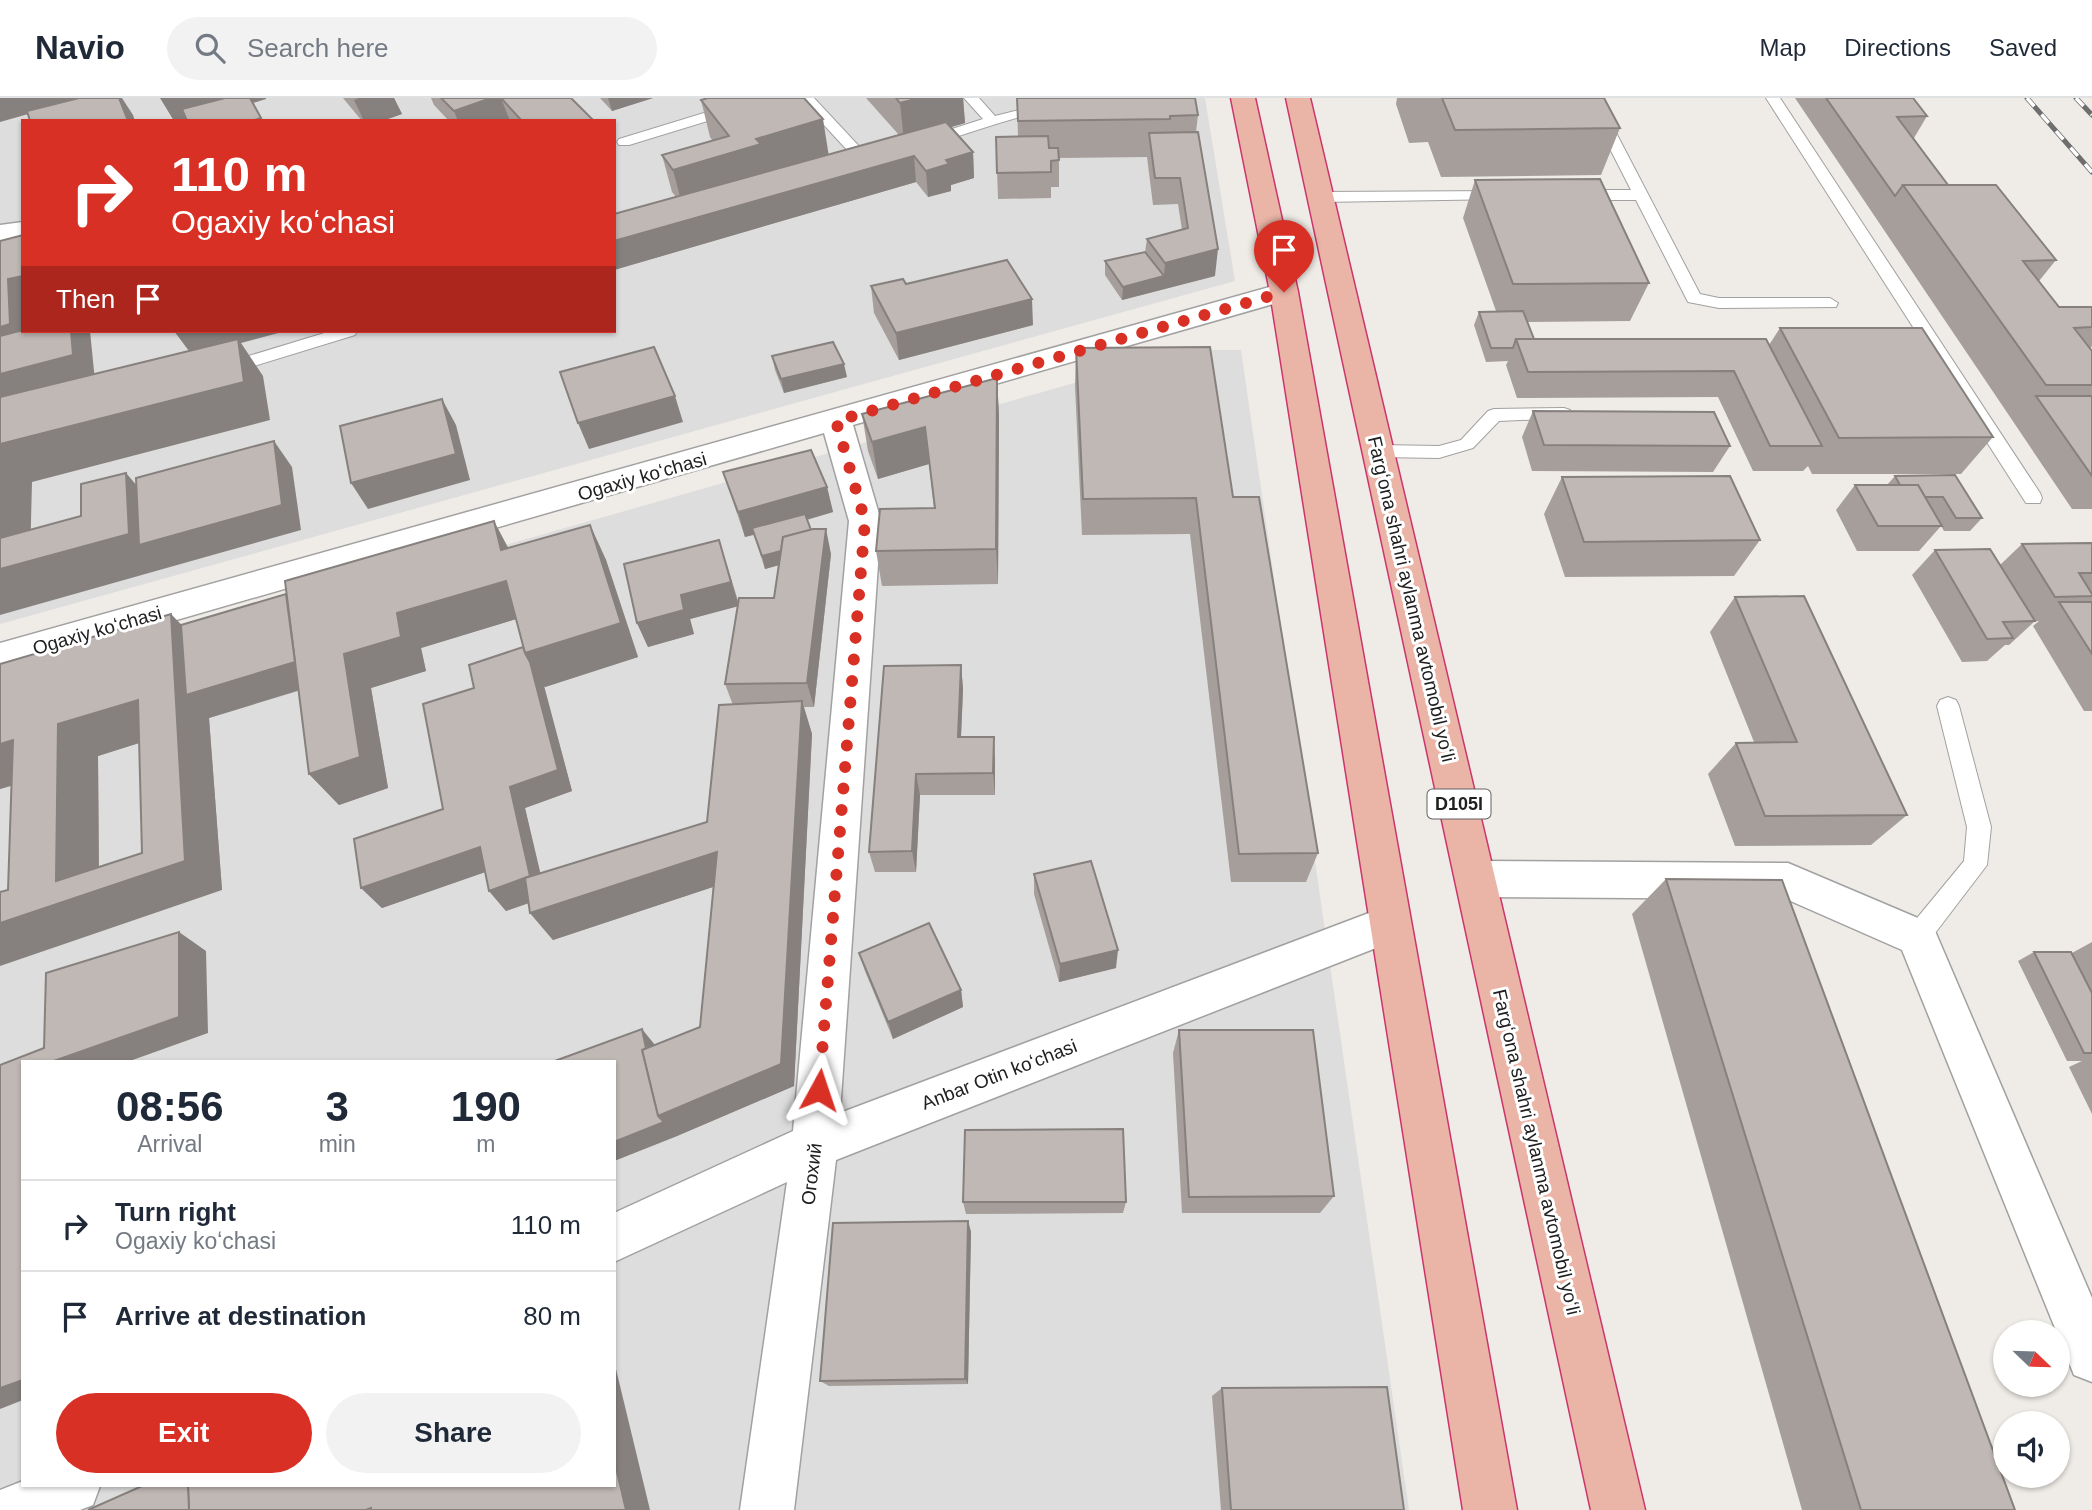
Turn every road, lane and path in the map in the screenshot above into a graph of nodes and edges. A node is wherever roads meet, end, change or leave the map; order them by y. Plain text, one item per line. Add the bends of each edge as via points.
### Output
1 (768, 98) edge
2 (806, 98) edge
3 (971, 98) edge
4 (1109, 98) edge
5 (1244, 98) edge
6 (1298, 98) edge
7 (1591, 98) edge
8 (1773, 98) edge
9 (992, 121) junction
10 (624, 142) dead end
11 (916, 145) edge
12 (865, 161) edge
13 (1558, 195) edge
14 (1641, 195) junction
15 (1516, 196) edge
16 (1321, 197) junction
17 (21, 229) edge
18 (0, 233) edge
19 (1284, 292) junction
20 (1830, 303) dead end
21 (342, 333) edge
22 (212, 372) edge
23 (1586, 414) edge
24 (836, 421) junction
25 (1379, 451) junction
26 (2033, 498) dead end
27 (0, 657) edge
28 (1948, 706) dead end
29 (1476, 879) junction
30 (1391, 924) junction
31 (1917, 937) junction
32 (815, 1144) junction
33 (616, 1237) edge
34 (2092, 1357) edge
35 (72, 1487) edge
36 (16, 1510) edge
37 (767, 1510) edge
38 (1490, 1510) edge
39 (1618, 1510) edge

1 - 10 lane
2 - 12 lane
3 - 9 lane
4 - 9 lane via 1068,102
5 - 19 highway
6 - 16 highway, Fargʻona shahri aylanma avtomobil yoʻli / D105l
7 - 14 lane
8 - 26 lane
9 - 11 lane
13 - 14 lane
14 - 20 lane via 1694,298 1719,303
15 - 16 lane
16 - 25 highway, Fargʻona shahri aylanma avtomobil yoʻli / D105l
17 - 18 street
19 - 24 street, Ogaxiy koʻchasi
19 - 30 highway
21 - 22 lane
23 - 25 lane via 1494,415 1466,444 1439,452
24 - 27 street, Ogaxiy koʻchasi
24 - 32 street, Огохий via 865,521
25 - 29 highway, Fargʻona shahri aylanma avtomobil yoʻli / D105l
28 - 31 lane via 1979,827 1975,865
29 - 31 street via 1788,881
29 - 39 highway, Fargʻona shahri aylanma avtomobil yoʻli / D105l
30 - 32 street, Anbar Otin koʻchasi
30 - 38 highway
31 - 34 street
32 - 33 street, Anbar Otin koʻchasi
32 - 37 street, Огохий
35 - 36 street

